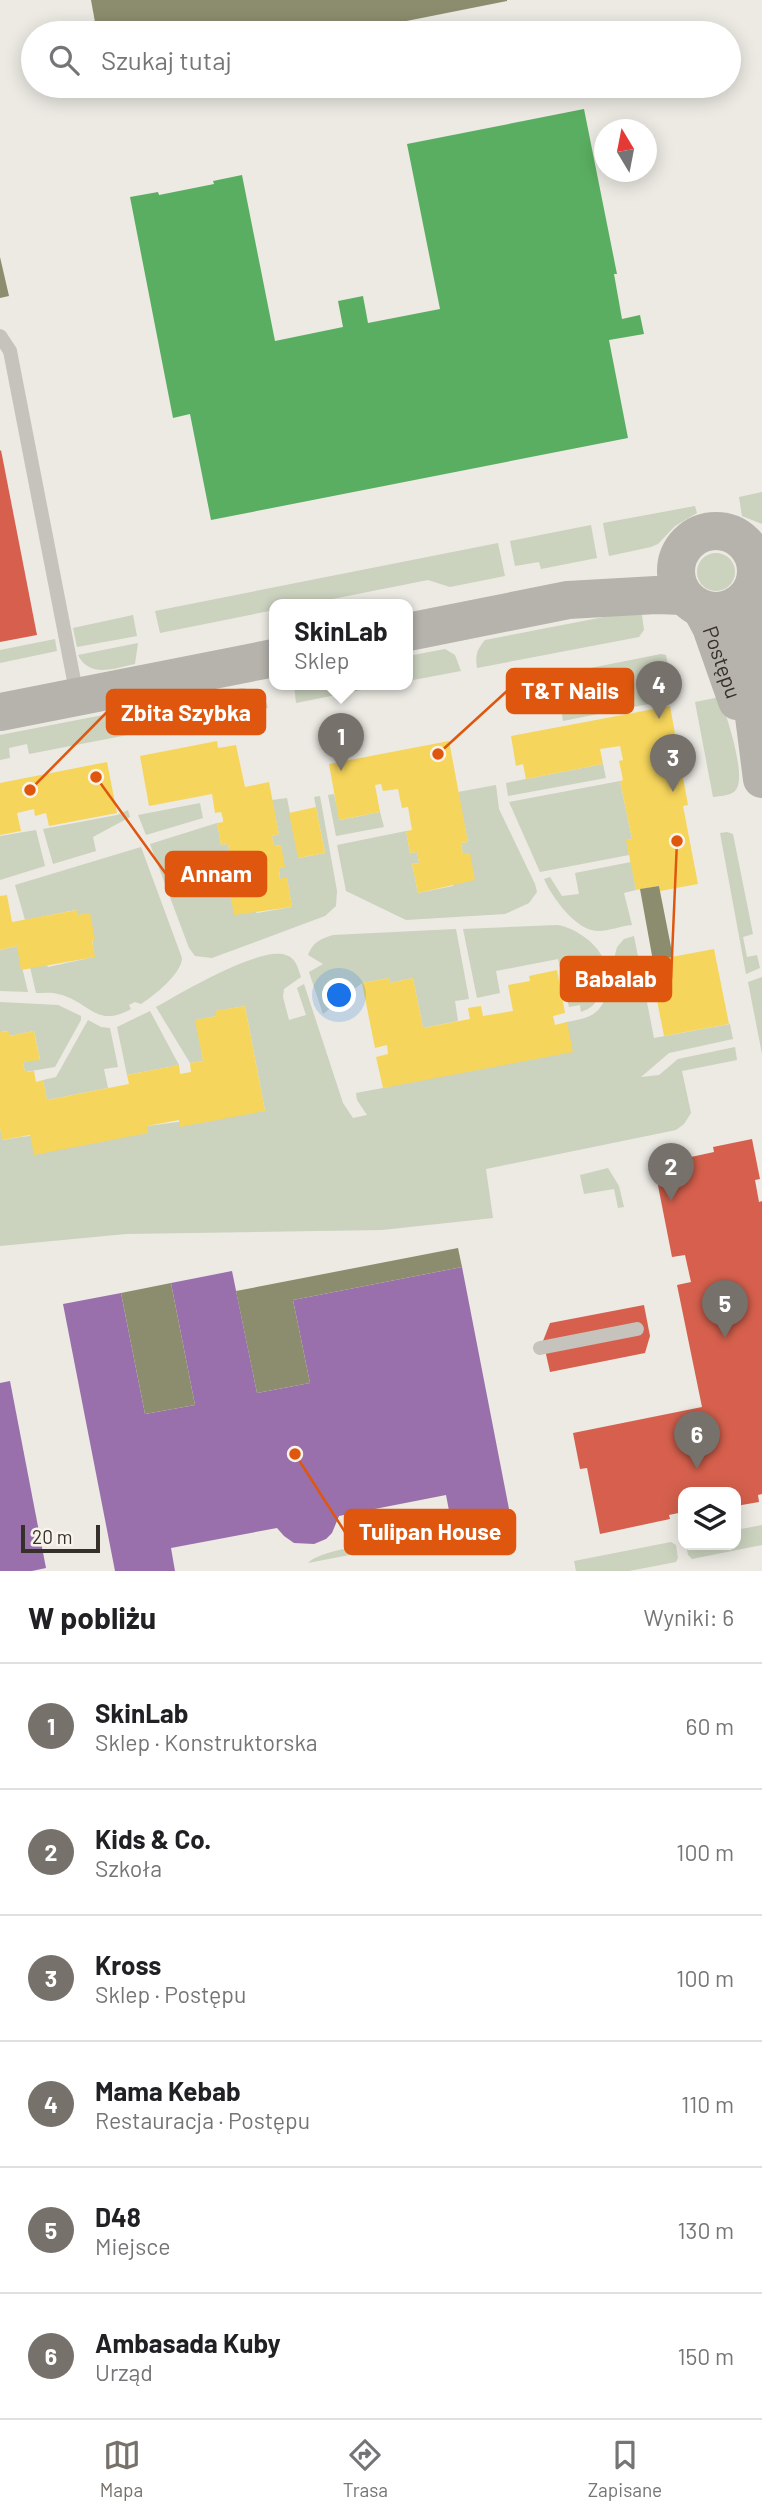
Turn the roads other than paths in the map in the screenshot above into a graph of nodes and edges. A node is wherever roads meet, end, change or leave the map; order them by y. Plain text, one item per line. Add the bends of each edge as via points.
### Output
1 (0, 337) edge
2 (751, 540) edge
3 (680, 554) junction
4 (753, 588) edge
5 (568, 600) junction
6 (693, 603) junction
7 (413, 631) edge
8 (269, 659) edge
9 (77, 697) junction
10 (0, 712) edge
11 (760, 767) edge
12 (637, 1329) dead end
13 (540, 1348) dead end

1 - 9 lane via 10,351
2 - 3 street via 718,531 704,533
2 - 4 street via 756,575
3 - 5 street
3 - 6 street via 676,573
4 - 6 street via 724,610
4 - 11 street, Postępu via 743,616
5 - 6 street via 656,595
5 - 7 street
6 - 11 street, Postępu via 711,627
8 - 9 street
9 - 10 street
12 - 13 lane

